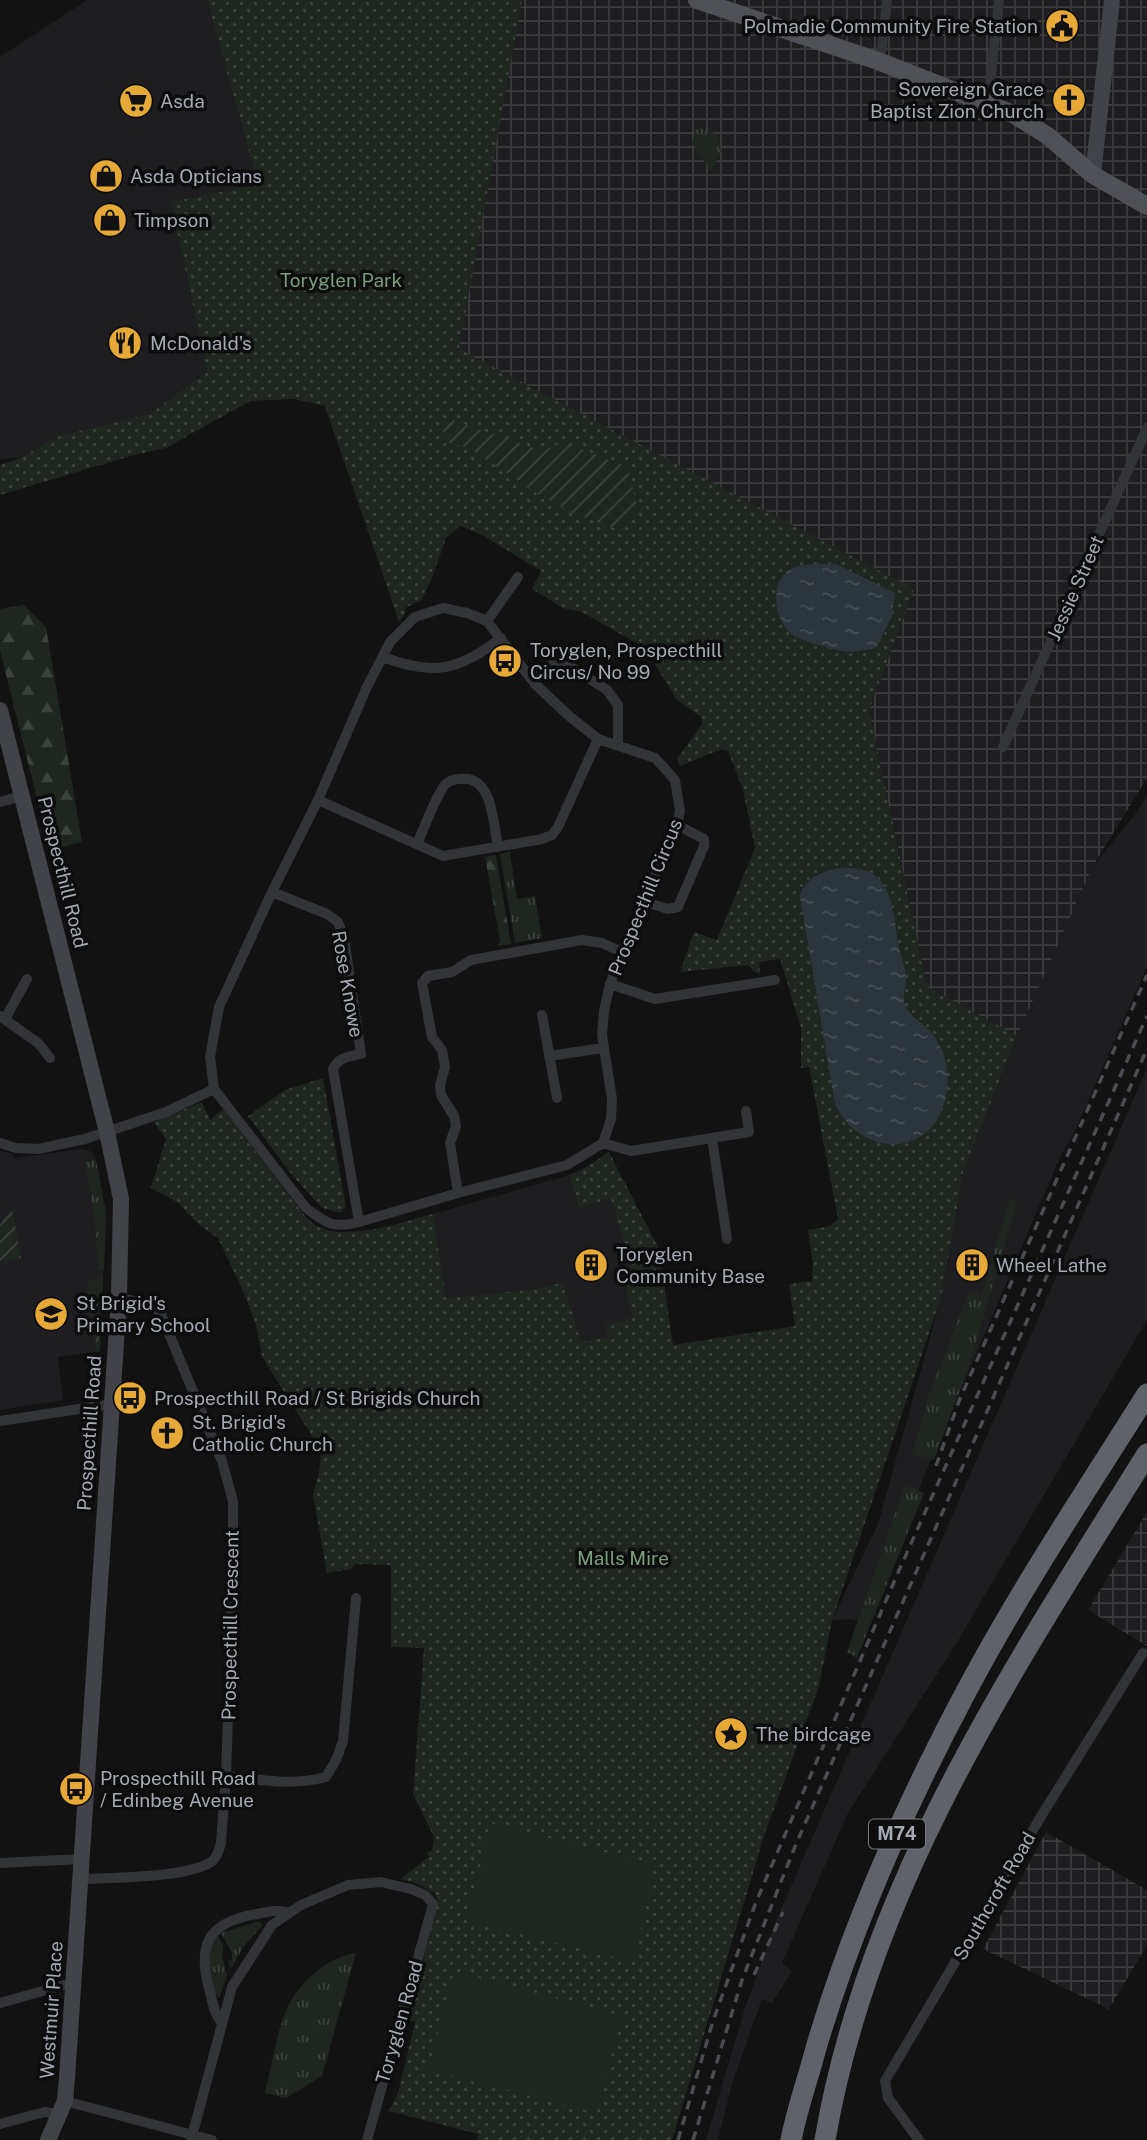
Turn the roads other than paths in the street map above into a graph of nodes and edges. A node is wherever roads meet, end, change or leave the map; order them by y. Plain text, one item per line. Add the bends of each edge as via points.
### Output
1 (697, 0) edge
2 (887, 0) edge
3 (999, 0) edge
4 (1112, 0) edge
5 (878, 61) junction
6 (988, 103) junction
7 (1093, 175) junction
8 (1147, 206) edge
9 (1147, 428) edge
10 (518, 577) dead end
11 (487, 621) junction
12 (501, 638) junction
13 (383, 657) junction
14 (527, 672) junction
15 (0, 710) edge
16 (598, 739) junction
17 (618, 744) junction
18 (1003, 747) dead end
19 (22, 796) junction
20 (318, 800) junction
21 (0, 802) edge
22 (677, 825) junction
23 (416, 845) junction
24 (498, 846) junction
25 (272, 892) junction
26 (645, 902) junction
27 (622, 952) junction
28 (27, 979) dead end
29 (775, 980) dead end
30 (610, 984) junction
31 (542, 1015) dead end
32 (3, 1017) edge
33 (603, 1048) junction
34 (549, 1056) junction
35 (50, 1058) dead end
36 (214, 1089) junction
37 (557, 1098) dead end
38 (746, 1111) dead end
39 (107, 1132) junction
40 (712, 1138) junction
41 (0, 1143) edge
42 (603, 1143) junction
43 (458, 1193) junction
44 (359, 1222) junction
45 (727, 1239) dead end
46 (118, 1298) junction
47 (1147, 1394) edge
48 (112, 1404) junction
49 (0, 1421) edge
50 (1147, 1454) edge
51 (356, 1598) dead end
52 (1143, 1653) dead end
53 (226, 1776) junction
54 (82, 1859) junction
55 (0, 1863) edge
56 (81, 1879) junction
57 (289, 1913) junction
58 (75, 1982) junction
59 (0, 2003) edge
60 (221, 2022) junction
61 (62, 2108) junction
62 (0, 2124) edge
63 (191, 2137) edge
64 (48, 2140) edge
65 (212, 2140) edge
66 (367, 2140) edge
67 (791, 2140) edge
68 (825, 2140) edge
69 (919, 2140) edge

1 - 5 main road
2 - 5 street
3 - 6 street
4 - 7 main road
5 - 6 main road
6 - 7 main road via 1031,123
7 - 8 main road
9 - 18 street, Jessie Street
10 - 11 street
11 - 12 street, Prospecthill Circus
11 - 13 street via 443,608 415,617 390,642
12 - 13 street via 477,656 440,668 411,667
12 - 14 street, Prospecthill Circus
13 - 20 street
14 - 16 street, Prospecthill Circus
14 - 17 street via 568,665 607,690 618,705
15 - 19 main road, Prospecthill Road
16 - 17 street, Prospecthill Circus
16 - 24 street via 552,835
17 - 22 street, Prospecthill Circus via 655,758 667,769 678,794
19 - 21 street
19 - 39 main road, Prospecthill Road
20 - 23 street
20 - 25 street
22 - 26 street, Prospecthill Circus
22 - 26 street via 700,835 704,846 678,906 668,909
23 - 24 street via 443,856
23 - 24 street via 444,786 465,778 484,789
25 - 36 street via 219,1007 209,1057
25 - 44 street, Rose Knowe via 327,914 338,922 344,938 361,1054 337,1061 333,1069
26 - 27 street, Prospecthill Circus
27 - 30 street, Prospecthill Circus
27 - 43 street via 582,940 471,960 452,972 428,976 422,983 432,1037 443,1050 440,1086 456,1126 450,1143
28 - 32 street
29 - 30 street via 654,999
30 - 33 street, Prospecthill Circus
31 - 34 street
32 - 35 street
33 - 34 street
33 - 42 street, Prospecthill Circus via 612,1100
34 - 37 street
36 - 39 street
36 - 44 street via 306,1208 332,1225
38 - 40 street via 749,1132
39 - 41 street via 38,1149
39 - 46 main road, Prospecthill Road via 121,1199
40 - 42 street via 631,1151
40 - 45 street
42 - 43 street via 567,1165
43 - 44 street
46 - 48 main road, Prospecthill Road
46 - 53 street, Prospecthill Crescent via 148,1304 160,1312 232,1495
47 - 67 highway, M74 via 968,1687 903,1820 829,2005
48 - 49 street
48 - 54 main road, Prospecthill Road
50 - 68 highway, M74 via 973,1739 922,1839 849,2029
51 - 53 street via 343,1741 326,1777 291,1783
52 - 69 street, Southcroft Road via 885,2081 888,2098
53 - 56 street, Prospecthill Crescent via 221,1843 212,1861 139,1877
54 - 55 street
54 - 56 main road, Prospecthill Road
56 - 58 main road, Westmuir Place
57 - 60 street via 272,1925 252,1953 232,1987
57 - 60 street via 282,1910 237,1917 212,1934 204,1946 206,1981
57 - 66 street, Toryglen Road via 348,1885 382,1882 425,1895 433,1904
58 - 59 street
58 - 61 main road, Westmuir Place
60 - 63 street
61 - 62 street
61 - 63 street
61 - 64 main road, Westmuir Place
63 - 65 street

